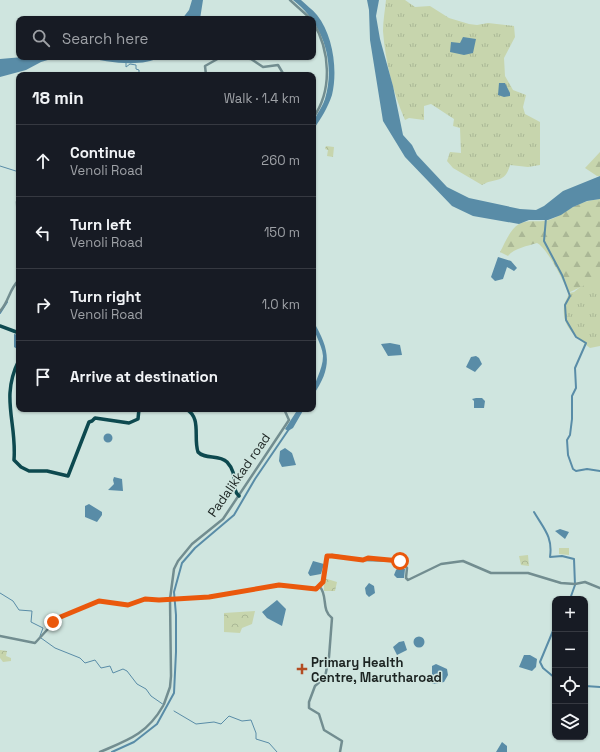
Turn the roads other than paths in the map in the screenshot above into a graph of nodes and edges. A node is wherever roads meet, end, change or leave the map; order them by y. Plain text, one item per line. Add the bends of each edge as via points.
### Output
1 (290, 0) edge
2 (308, 16) edge
3 (316, 29) edge
4 (216, 60) edge
5 (252, 60) edge
6 (206, 72) edge
7 (282, 72) edge
8 (316, 112) edge
9 (16, 283) edge
10 (0, 311) edge
11 (0, 326) edge
12 (16, 332) edge
13 (16, 366) edge
14 (139, 412) edge
15 (190, 412) edge
16 (285, 412) edge
17 (240, 496) junction
18 (320, 587) junction
19 (600, 588) edge
20 (171, 599) junction
21 (0, 636) edge
22 (100, 752) edge
23 (340, 752) edge

1 - 2 street
3 - 8 street via 327,65 325,94
4 - 6 street via 205,66
5 - 7 street via 263,67 278,65
9 - 10 street
11 - 12 main road
13 - 14 main road via 9,381 8,397 14,460 27,470 68,476 88,422 95,418 129,423 138,419
15 - 17 main road via 196,419 198,452 226,461 235,473 235,489
16 - 17 street, Padalikkad road via 289,420
17 - 20 street, Padalikkad road via 223,519 192,544 178,561 172,577
18 - 19 street via 326,570 327,556 332,556 400,561 407,568 408,580 441,564 463,561 491,573 528,573 561,582 584,582
18 - 20 street via 316,589 274,585 258,590 209,597
18 - 23 street via 324,592 325,608 332,618 329,657 325,677 316,686 308,708 319,714 324,730 342,740
20 - 21 street via 145,599 128,605 95,602 58,618 35,643
20 - 22 street, Padalikkad road via 171,676 163,705 154,721 136,736

